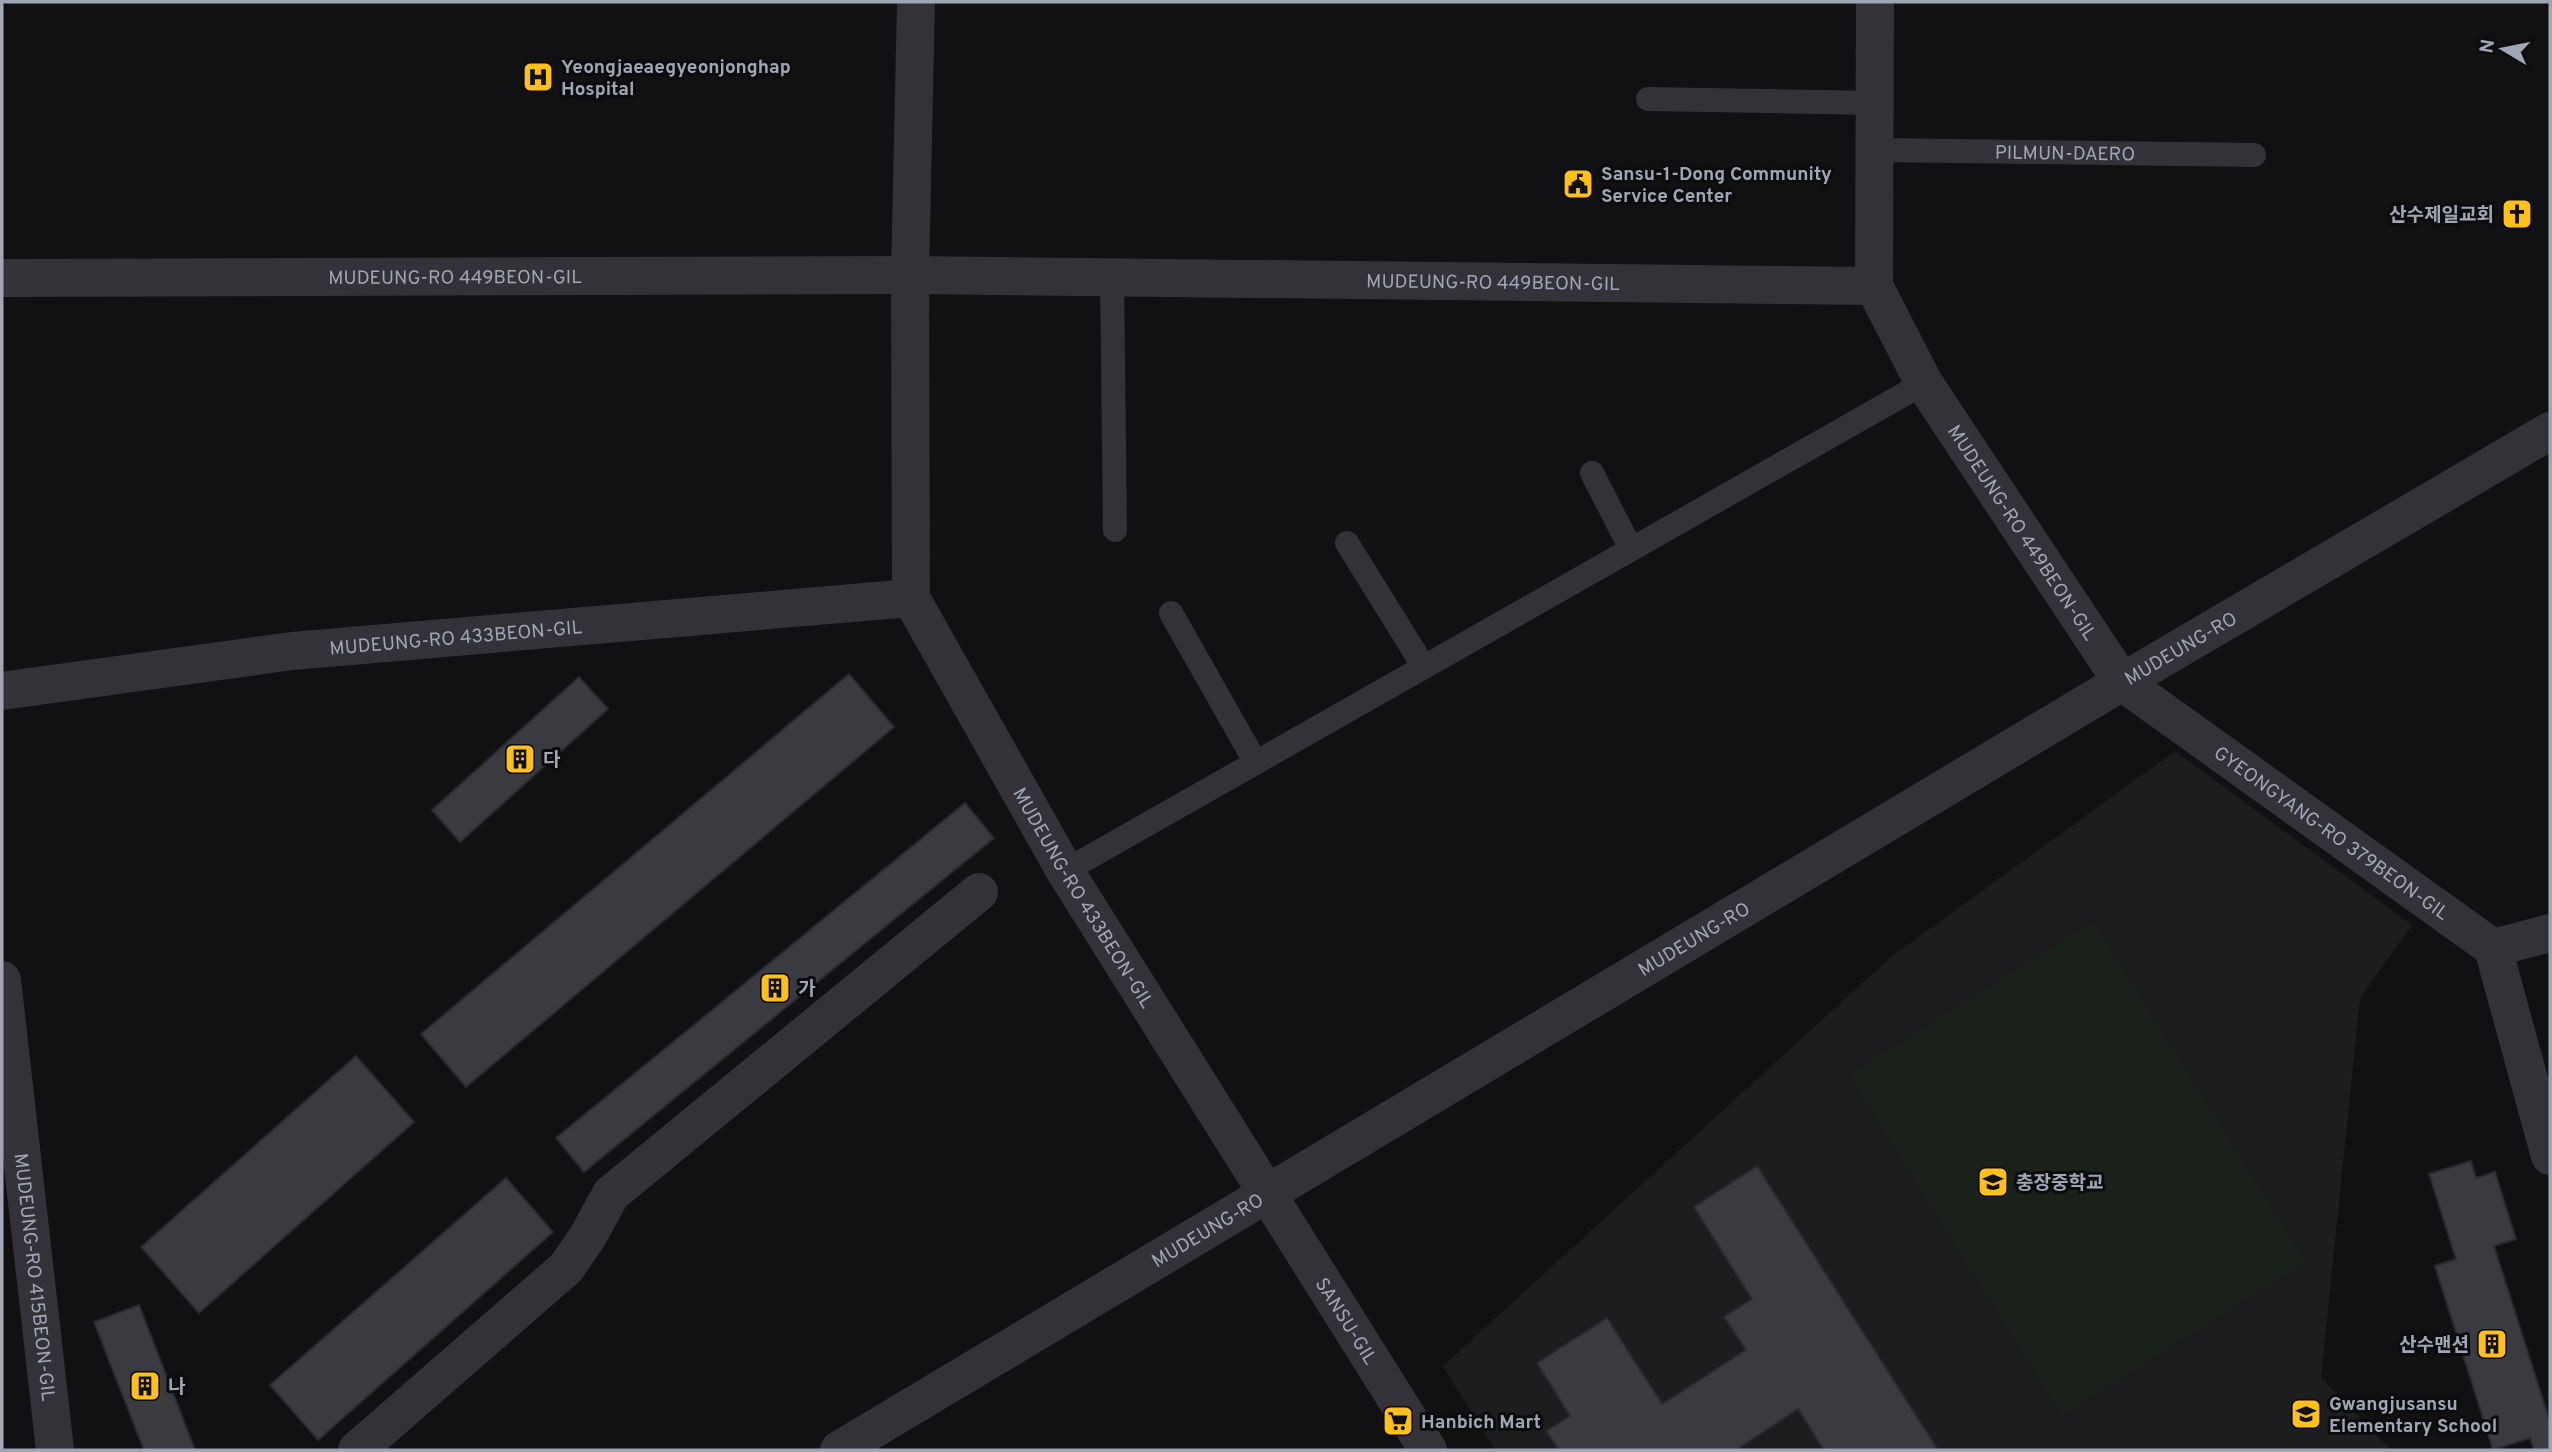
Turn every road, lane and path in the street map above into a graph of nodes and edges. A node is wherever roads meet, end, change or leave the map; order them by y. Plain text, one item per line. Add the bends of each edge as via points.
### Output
1 (916, 2) edge
2 (1875, 2) edge
3 (1648, 99) dead end
4 (1874, 103) junction
5 (1874, 150) junction
6 (2255, 155) dead end
7 (910, 275) junction
8 (1112, 277) junction
9 (2, 278) edge
10 (1874, 286) junction
11 (1924, 383) junction
12 (2550, 431) edge
13 (1592, 473) dead end
14 (1115, 530) dead end
15 (1347, 543) dead end
16 (1630, 549) junction
17 (911, 598) junction
18 (1171, 613) dead end
19 (1424, 667) junction
20 (2122, 682) junction
21 (2, 691) edge
22 (1256, 763) junction
23 (1065, 871) junction
24 (979, 892) dead end
25 (2550, 933) edge
26 (2493, 948) junction
27 (2, 980) edge
28 (2550, 1156) edge
29 (1265, 1192) junction
30 (55, 1450) edge
31 (357, 1450) edge
32 (839, 1450) edge
33 (1428, 1450) edge

1 - 7 street
2 - 4 street, MUDEUNG-RO 449BEON-GIL
3 - 4 lane
4 - 5 street, MUDEUNG-RO 449BEON-GIL
5 - 6 lane, PILMUN-DAERO
5 - 10 street, MUDEUNG-RO 449BEON-GIL
7 - 8 street, MUDEUNG-RO 449BEON-GIL
7 - 9 street, MUDEUNG-RO 449BEON-GIL
7 - 17 street, MUDEUNG-RO 433BEON-GIL
8 - 10 street, MUDEUNG-RO 449BEON-GIL
8 - 14 lane
10 - 11 street, MUDEUNG-RO 449BEON-GIL
11 - 16 lane
11 - 20 street, MUDEUNG-RO 449BEON-GIL
12 - 20 street, MUDEUNG-RO
13 - 16 lane
15 - 19 lane
16 - 19 lane
17 - 21 street, MUDEUNG-RO 433BEON-GIL via 292,651
17 - 23 street, MUDEUNG-RO 433BEON-GIL
18 - 22 lane
19 - 22 lane
20 - 26 street, GYEONGYANG-RO 379BEON-GIL
20 - 29 street, MUDEUNG-RO
22 - 23 lane
23 - 29 street, MUDEUNG-RO 433BEON-GIL
24 - 31 street via 611,1194 566,1268
25 - 26 street
26 - 28 street
27 - 30 street, MUDEUNG-RO 415BEON-GIL
29 - 32 street, MUDEUNG-RO
29 - 33 street, SANSU-GIL

